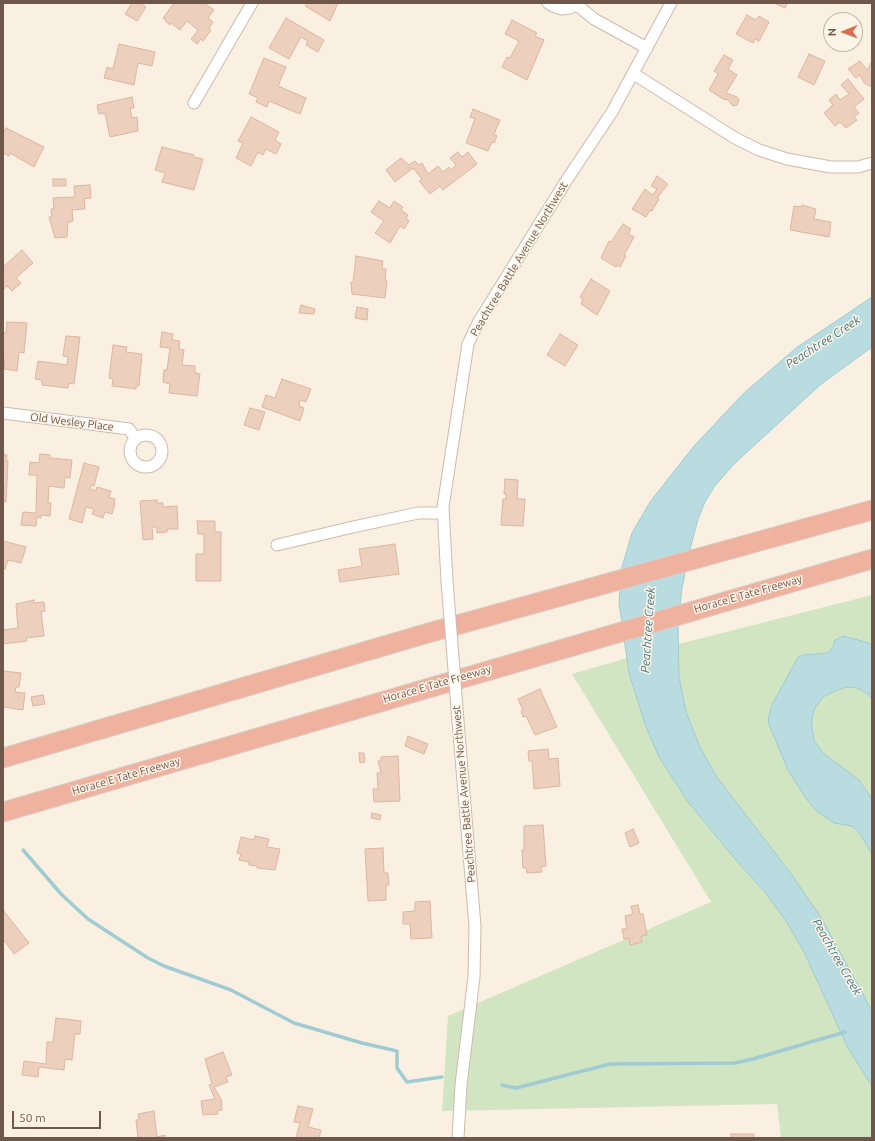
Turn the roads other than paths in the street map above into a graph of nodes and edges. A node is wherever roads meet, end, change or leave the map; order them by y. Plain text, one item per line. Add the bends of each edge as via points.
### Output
1 (252, 3) edge
2 (548, 3) edge
3 (671, 3) edge
4 (577, 4) edge
5 (647, 48) junction
6 (634, 74) junction
7 (194, 103) dead end
8 (872, 163) edge
9 (3, 414) edge
10 (136, 439) dead end
11 (872, 510) edge
12 (443, 513) junction
13 (277, 545) dead end
14 (872, 559) edge
15 (3, 758) edge
16 (3, 812) edge
17 (458, 1138) edge

1 - 7 street
2 - 4 street via 562,9
3 - 5 street, Peachtree Battle Avenue Northwest
4 - 5 street via 594,20
5 - 6 street, Peachtree Battle Avenue Northwest
6 - 8 street via 735,138 759,150 787,159 831,167 858,167
6 - 12 street, Peachtree Battle Avenue Northwest via 478,323 468,344
9 - 10 street, Old Wesley Place via 129,429
11 - 15 highway via 421,635
12 - 13 street via 418,513
12 - 17 street, Peachtree Battle Avenue Northwest, bridge via 475,926 474,977 461,1085
14 - 16 highway, Horace E Tate Freeway

